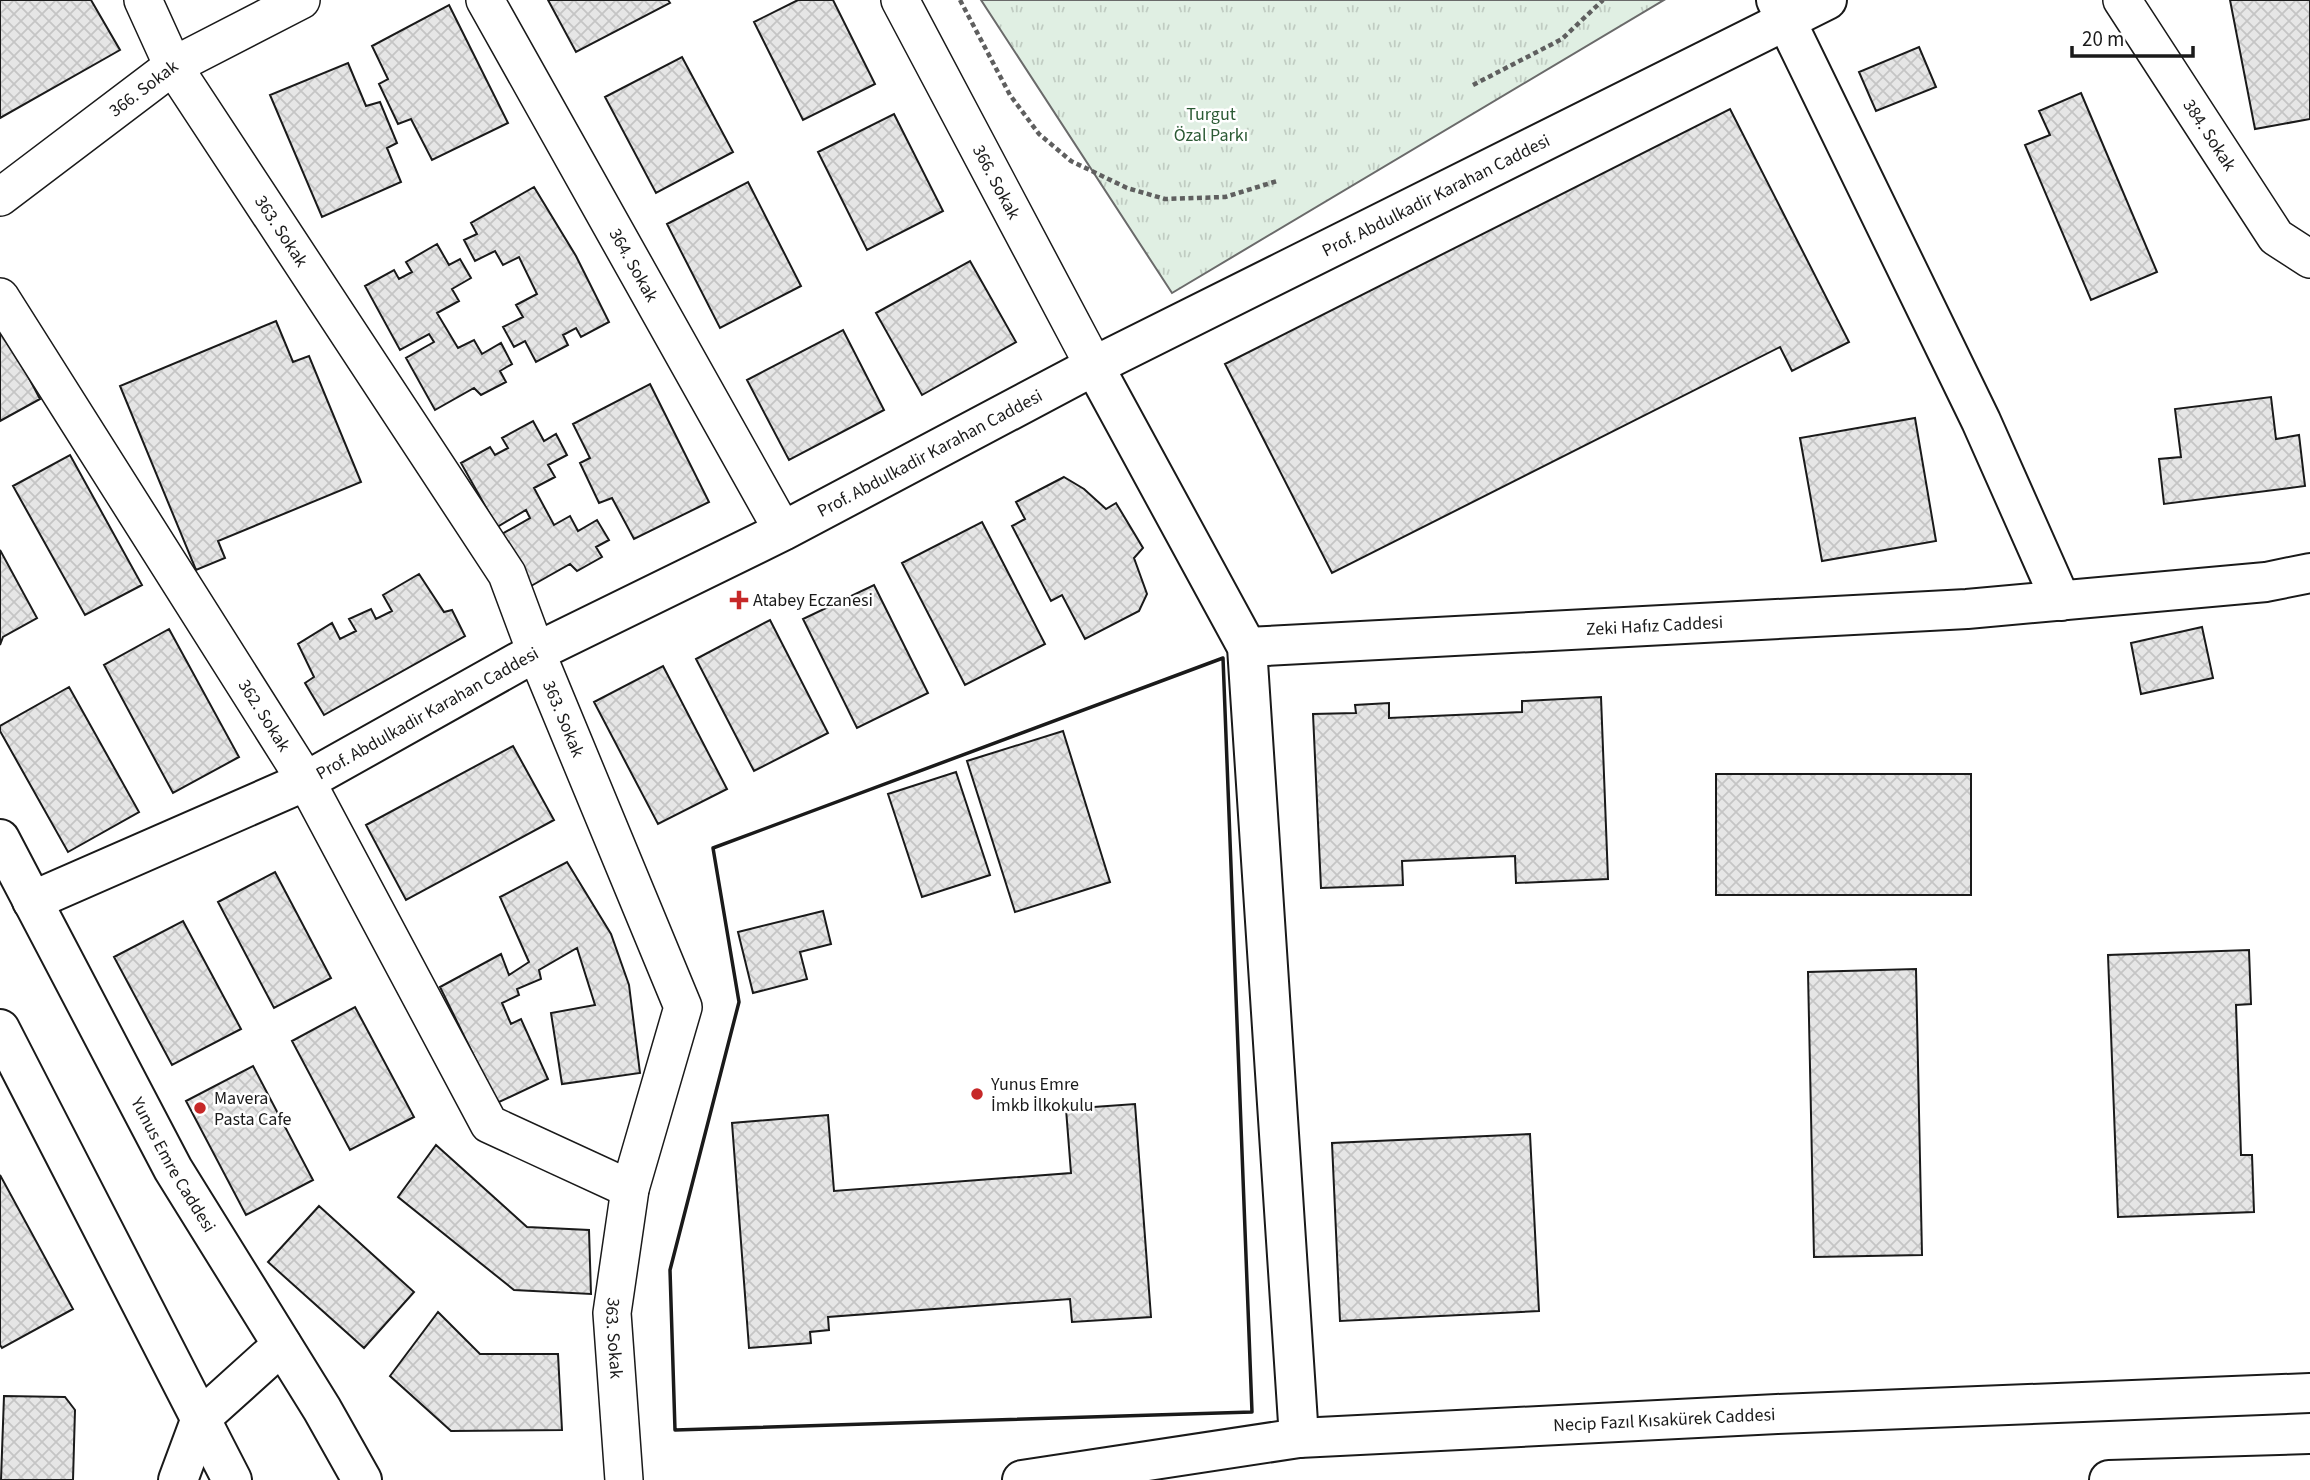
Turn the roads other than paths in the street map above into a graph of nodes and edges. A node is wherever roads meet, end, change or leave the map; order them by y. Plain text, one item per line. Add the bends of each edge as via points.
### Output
1 (143, 0) edge
2 (301, 0) edge
3 (485, 0) edge
4 (900, 0) edge
5 (1827, 0) edge
6 (2122, 0) edge
7 (1781, 11) edge
8 (173, 66) junction
9 (0, 197) edge
10 (2310, 259) edge
11 (0, 297) edge
12 (1094, 366) junction
13 (783, 531) junction
14 (2310, 573) edge
15 (2061, 601) junction
16 (1247, 647) junction
17 (536, 652) junction
18 (306, 781) junction
19 (0, 839) edge
20 (32, 901) junction
21 (0, 1029) edge
22 (630, 1189) junction
23 (282, 1345) junction
24 (2310, 1393) edge
25 (201, 1418) junction
26 (1299, 1438) junction
27 (2310, 1474) edge
28 (178, 1480) edge
29 (232, 1480) edge
30 (362, 1480) edge
31 (624, 1480) edge
32 (1022, 1480) edge
33 (2109, 1480) edge

1 - 8 street, 363. Sokak
2 - 8 street, 366. Sokak
3 - 13 street, 364. Sokak
4 - 12 street, 366. Sokak
5 - 7 main road, Prof. Abdulkadir Karahan Caddesi
6 - 10 street, 384. Sokak via 2276,237
7 - 12 main road, Prof. Abdulkadir Karahan Caddesi
7 - 15 main road via 1980,421
8 - 9 street, 366. Sokak
8 - 17 street, 363. Sokak via 507,574
11 - 18 street, 362. Sokak
12 - 13 main road, Prof. Abdulkadir Karahan Caddesi
12 - 16 main road
13 - 17 main road, Prof. Abdulkadir Karahan Caddesi
14 - 15 main road, Zeki Hafız Caddesi via 2266,582
15 - 16 main road, Zeki Hafız Caddesi via 1967,610
16 - 26 main road
17 - 18 main road, Prof. Abdulkadir Karahan Caddesi
17 - 22 street, 363. Sokak via 683,1007
18 - 20 main road, Prof. Abdulkadir Karahan Caddesi
18 - 22 street, 362. Sokak via 489,1124
19 - 20 main road, Yunus Emre Caddesi
20 - 23 main road, Yunus Emre Caddesi via 173,1169
21 - 25 main road
22 - 31 street, 363. Sokak via 612,1313
23 - 25 main road
23 - 30 main road, Yunus Emre Caddesi
24 - 26 main road, Necip Fazıl Kısakürek Caddesi
25 - 28 main road
25 - 29 main road
26 - 32 main road, Necip Fazıl Kısakürek Caddesi
27 - 33 main road

